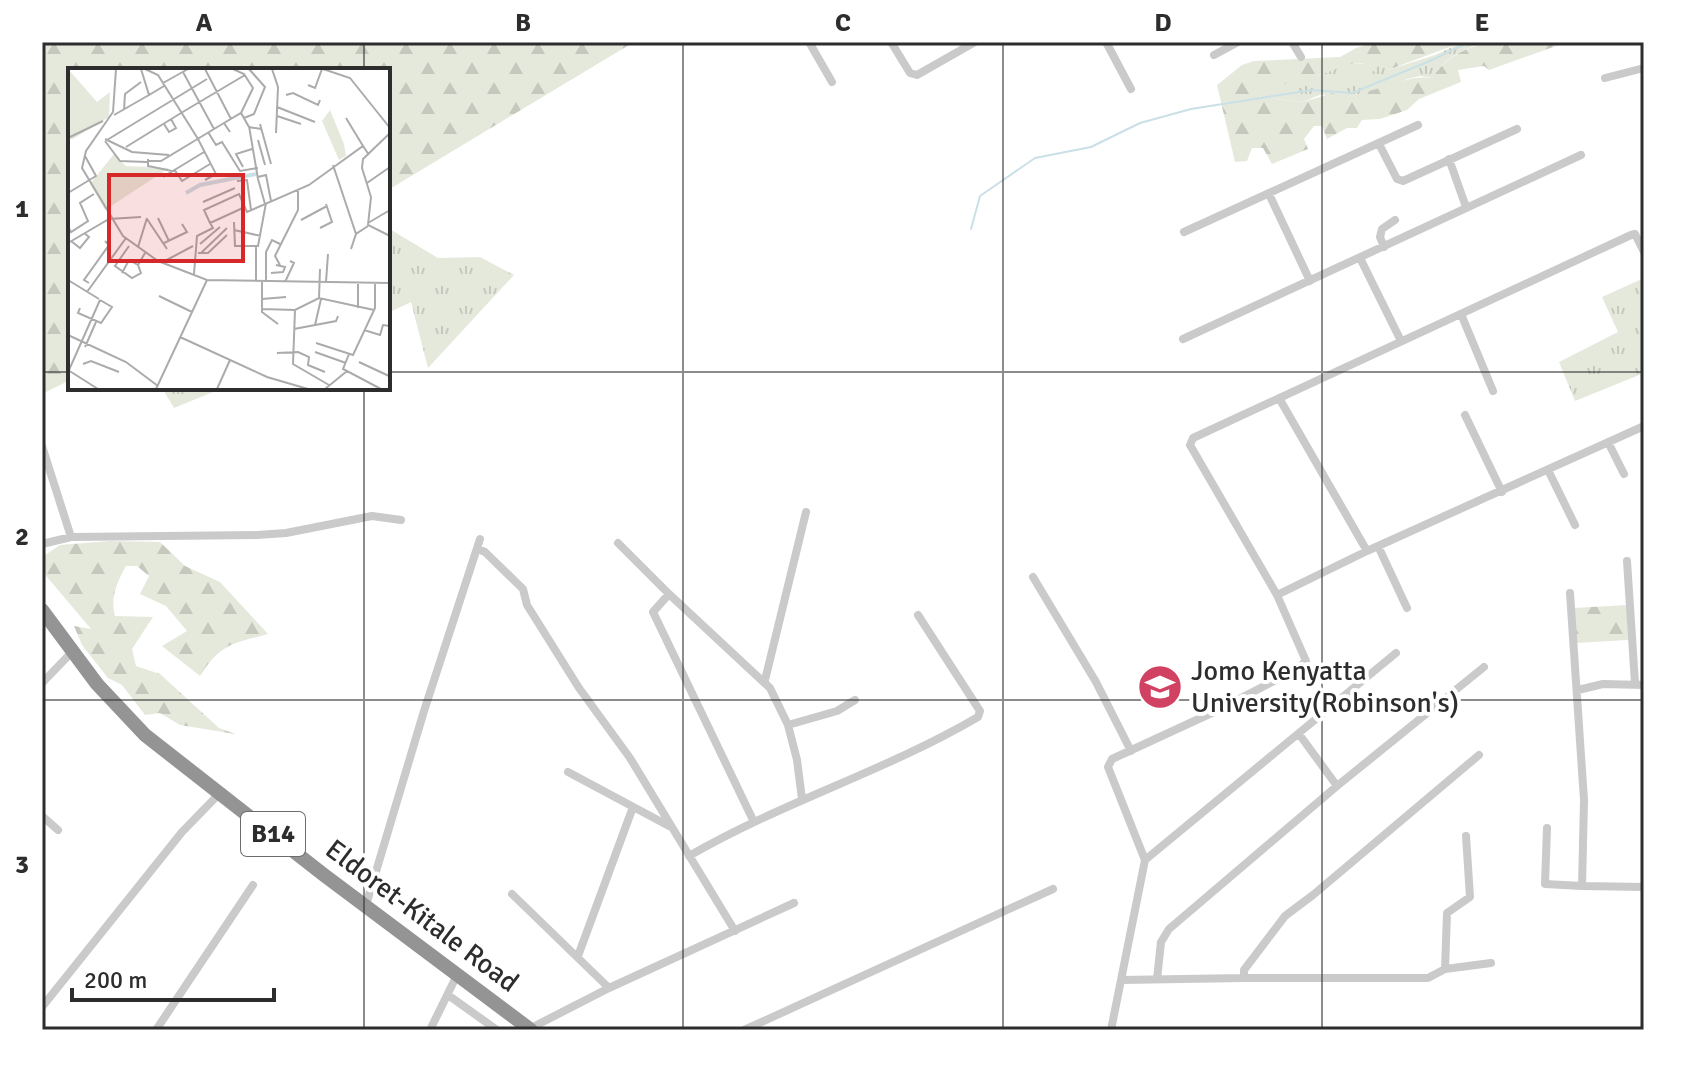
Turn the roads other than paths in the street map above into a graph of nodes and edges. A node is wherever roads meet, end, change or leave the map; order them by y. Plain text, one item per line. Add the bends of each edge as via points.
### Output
1 (809, 42) edge
2 (891, 42) edge
3 (974, 42) edge
4 (1238, 42) edge
5 (1292, 42) edge
6 (1109, 43) edge
7 (1214, 55) dead end
8 (1301, 57) dead end
9 (1644, 68) edge
10 (1605, 78) dead end
11 (832, 82) dead end
12 (1131, 89) dead end
13 (1418, 125) dead end
14 (1517, 129) dead end
15 (1379, 144) junction
16 (1581, 155) dead end
17 (1449, 159) junction
18 (1269, 194) junction
19 (1466, 207) junction
20 (1395, 220) dead end
21 (1184, 232) dead end
22 (1384, 247) junction
23 (1644, 252) edge
24 (1360, 258) junction
25 (1310, 281) junction
26 (1461, 314) junction
27 (1183, 339) dead end
28 (1401, 341) junction
29 (1493, 391) dead end
30 (1279, 398) junction
31 (1465, 415) dead end
32 (1644, 426) edge
33 (1608, 442) junction
34 (42, 446) edge
35 (1548, 470) junction
36 (1624, 474) dead end
37 (1502, 492) junction
38 (806, 512) dead end
39 (401, 520) dead end
40 (1575, 525) dead end
41 (71, 537) junction
42 (480, 539) dead end
43 (618, 543) dead end
44 (42, 544) edge
45 (1378, 546) junction
46 (478, 549) junction
47 (1367, 551) junction
48 (1627, 561) dead end
49 (1033, 577) dead end
50 (1570, 593) dead end
51 (669, 594) junction
52 (1277, 595) junction
53 (1407, 608) dead end
54 (42, 610) edge
55 (918, 615) dead end
56 (72, 652) junction
57 (1396, 653) dead end
58 (1484, 667) dead end
59 (765, 680) junction
60 (42, 683) edge
61 (1640, 684) edge
62 (1578, 690) junction
63 (855, 700) dead end
64 (788, 725) junction
65 (1299, 734) junction
66 (1131, 751) junction
67 (1479, 755) dead end
68 (568, 772) dead end
69 (1337, 786) junction
70 (219, 794) junction
71 (802, 799) junction
72 (633, 807) junction
73 (42, 816) edge
74 (753, 820) junction
75 (672, 828) junction
76 (1547, 828) dead end
77 (58, 830) dead end
78 (1466, 836) dead end
79 (689, 856) junction
80 (1145, 860) junction
81 (253, 885) dead end
82 (1582, 886) junction
83 (1644, 887) edge
84 (1053, 889) dead end
85 (512, 894) dead end
86 (794, 903) dead end
87 (366, 905) junction
88 (735, 931) junction
89 (578, 956) junction
90 (1491, 963) dead end
91 (1445, 969) junction
92 (457, 975) junction
93 (1244, 978) junction
94 (1157, 979) junction
95 (1121, 980) junction
96 (609, 988) junction
97 (46, 992) edge
98 (448, 995) junction
99 (42, 1007) edge
100 (156, 1030) edge
101 (430, 1030) edge
102 (497, 1030) edge
103 (530, 1030) edge
104 (744, 1030) edge
105 (1111, 1030) edge

1 - 11 street
2 - 3 street via 910,73 917,75
4 - 7 street
5 - 8 street
6 - 12 street
9 - 10 street
13 - 15 street
14 - 17 street
15 - 17 street via 1400,181
15 - 18 street
16 - 19 street
17 - 19 street
18 - 21 street
18 - 25 street
19 - 22 street
20 - 22 street via 1382,229
22 - 24 street
23 - 26 street via 1631,235
24 - 25 street
24 - 28 street
25 - 27 street
26 - 28 street
26 - 29 street
28 - 30 street
30 - 47 street
30 - 52 street via 1193,438 1190,445
31 - 37 street
32 - 33 street
33 - 35 street
33 - 36 street
34 - 41 street
35 - 37 street
35 - 40 street
37 - 45 street
38 - 59 street
39 - 41 street via 372,516 257,535
41 - 44 street
42 - 46 street
43 - 51 street
45 - 47 street
45 - 53 street
46 - 75 street via 523,589 527,605
46 - 87 street
47 - 52 street
48 - 61 street
49 - 66 street
50 - 62 street
51 - 59 street
51 - 74 street via 653,612
52 - 66 street via 1306,661
54 - 56 highway, Eldoret-Kitale Road / B14
55 - 71 street via 980,711 978,717
56 - 60 street
56 - 70 highway, Eldoret-Kitale Road / B14 via 126,716
57 - 65 street
58 - 69 street
59 - 64 street
61 - 62 street
62 - 82 street
63 - 64 street via 837,711
64 - 71 street
65 - 69 street
65 - 80 street
66 - 80 street via 1112,759 1108,767
67 - 93 street via 1285,916 1244,970
68 - 72 street
69 - 94 street via 1169,929 1161,942
70 - 87 highway, Eldoret-Kitale Road / B14
70 - 97 street
71 - 74 street
72 - 75 street
72 - 89 street
73 - 77 street
74 - 79 street
75 - 79 street
76 - 82 street via 1545,884
78 - 91 street via 1470,897 1447,913
79 - 88 street
80 - 95 street
81 - 100 street
82 - 83 street
84 - 104 street
85 - 89 street
86 - 88 street
87 - 92 highway, Eldoret-Kitale Road / B14
88 - 96 street
89 - 96 street
90 - 91 street
91 - 93 street via 1428,978
92 - 98 street
92 - 103 highway, Eldoret-Kitale Road / B14
93 - 94 street
94 - 95 street
95 - 105 street
96 - 103 street
97 - 99 street
98 - 101 street
98 - 102 street

